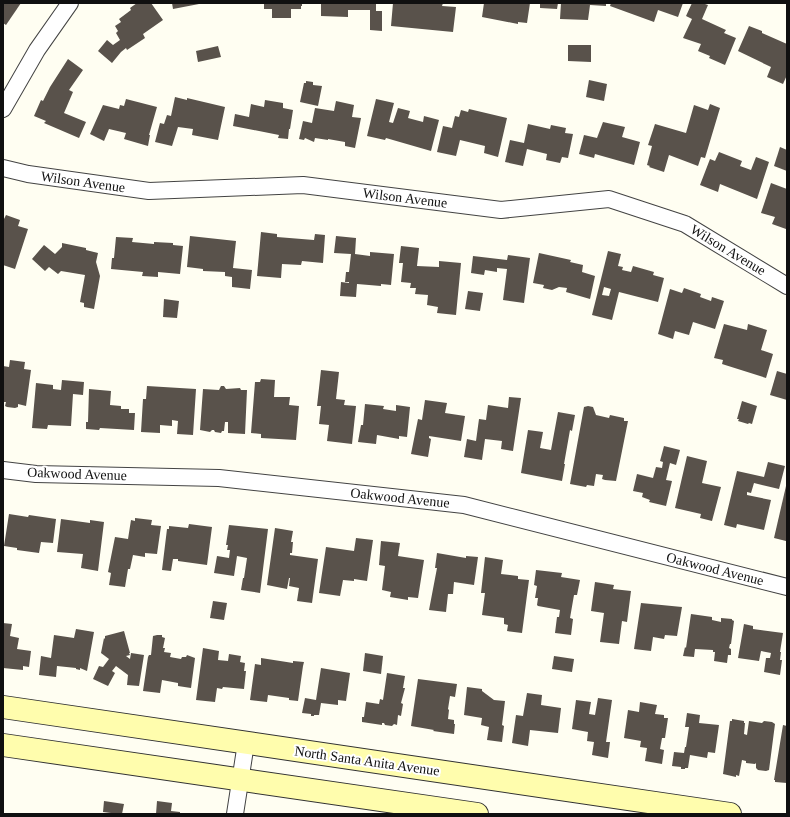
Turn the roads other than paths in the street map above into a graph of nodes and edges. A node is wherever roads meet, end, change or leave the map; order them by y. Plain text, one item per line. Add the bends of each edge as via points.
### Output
1 (70, 3) edge
2 (3, 109) edge
3 (3, 168) edge
4 (787, 286) edge
5 (3, 470) edge
6 (787, 587) edge
7 (3, 708) edge
8 (246, 743) junction
9 (3, 746) edge
10 (240, 780) junction
11 (235, 814) edge
12 (477, 814) edge
13 (730, 814) edge

1 - 2 street via 37,50
3 - 4 street, Wilson Avenue via 28,174 149,191 303,185 501,210 610,199 686,224
5 - 6 street, Oakwood Avenue via 36,474 219,478 464,505
7 - 8 street, North Santa Anita Avenue
8 - 10 street
8 - 13 street, North Santa Anita Avenue
9 - 10 street
10 - 11 street
10 - 12 street

